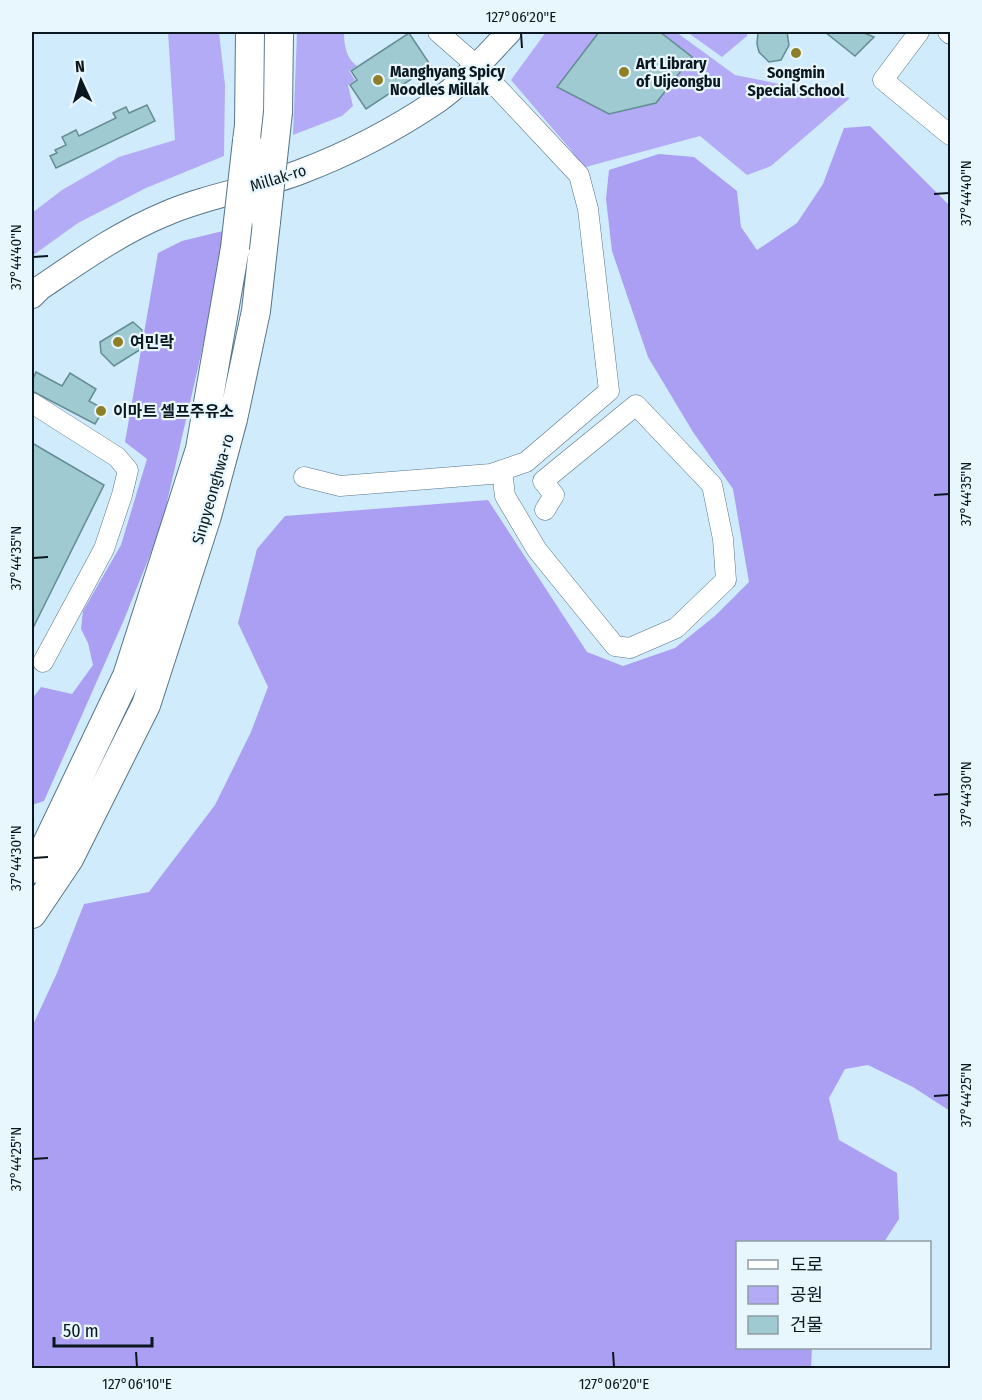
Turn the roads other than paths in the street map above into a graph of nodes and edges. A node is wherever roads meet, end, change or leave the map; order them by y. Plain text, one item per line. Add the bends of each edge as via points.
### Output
1 (232, 32) edge
2 (249, 32) edge
3 (279, 32) edge
4 (438, 32) edge
5 (508, 32) edge
6 (919, 32) edge
7 (477, 66) junction
8 (248, 133) junction
9 (951, 135) edge
10 (32, 296) edge
11 (32, 403) edge
12 (502, 470) junction
13 (304, 477) dead end
14 (546, 510) dead end
15 (46, 656) dead end
16 (32, 868) edge
17 (32, 914) edge

1 - 8 highway
2 - 8 highway, Sinpyeonghwa-ro
3 - 17 highway, Sinpyeonghwa-ro, bridge via 278,112 256,311 207,516 146,705 69,859
4 - 7 street
5 - 7 main road, Millak-ro
6 - 9 street via 883,80
7 - 10 main road, Millak-ro via 438,100 360,147 298,173 165,214 105,243
7 - 12 street via 579,175 588,209 609,391 526,462
8 - 16 highway, Sinpyeonghwa-ro, bridge via 235,248 200,449 130,664
11 - 15 street via 117,457 128,470 104,549
12 - 13 street via 340,486
12 - 14 street via 505,496 537,550 615,646 630,648 676,628 726,580 723,539 712,485 636,405 543,481 554,495

